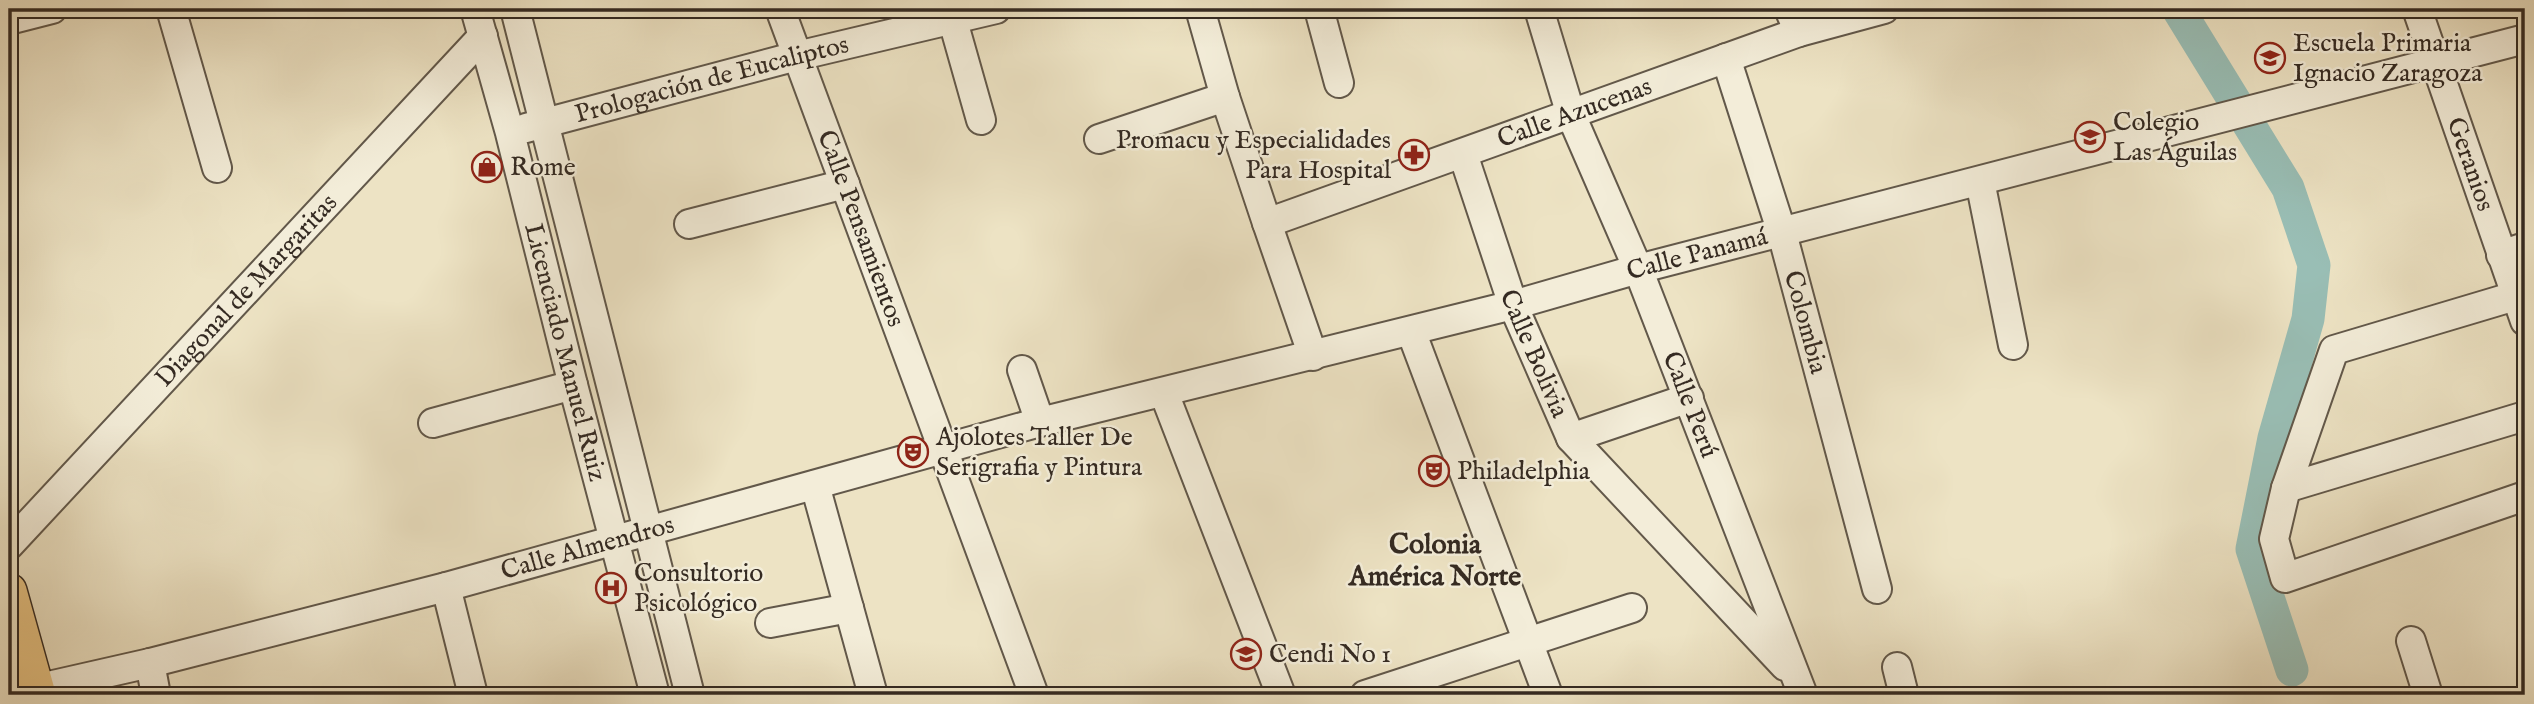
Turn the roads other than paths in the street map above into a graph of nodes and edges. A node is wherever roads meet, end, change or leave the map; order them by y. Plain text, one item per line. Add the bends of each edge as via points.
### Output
1 (52, 9) edge
2 (171, 9) edge
3 (475, 9) edge
4 (516, 9) edge
5 (780, 9) edge
6 (996, 9) edge
7 (1200, 9) edge
8 (1319, 9) edge
9 (1539, 9) edge
10 (1884, 9) edge
11 (2417, 9) edge
12 (9, 20) edge
13 (1794, 20) edge
14 (953, 21) junction
15 (483, 36) junction
16 (2525, 39) edge
17 (797, 55) junction
18 (1726, 58) junction
19 (2435, 62) junction
20 (1339, 83) dead end
21 (1225, 97) junction
22 (1571, 115) junction
23 (981, 120) dead end
24 (545, 122) junction
25 (510, 132) junction
26 (1099, 139) dead end
27 (1463, 154) junction
28 (217, 169) dead end
29 (1980, 181) junction
30 (845, 184) junction
31 (1267, 223) junction
32 (689, 224) dead end
33 (1782, 233) junction
34 (2513, 251) edge
35 (1638, 269) junction
36 (1513, 305) junction
37 (2520, 308) edge
38 (1411, 331) junction
39 (2013, 345) dead end
40 (1313, 356) junction
41 (1022, 370) dead end
42 (573, 385) junction
43 (1164, 393) junction
44 (1689, 398) junction
45 (2525, 416) edge
46 (1040, 422) junction
47 (433, 423) dead end
48 (1571, 438) junction
49 (943, 448) junction
50 (815, 485) junction
51 (2286, 488) junction
52 (2525, 496) edge
53 (647, 533) junction
54 (615, 541) junction
55 (9, 545) edge
56 (446, 587) junction
57 (1877, 589) dead end
58 (9, 591) edge
59 (849, 608) junction
60 (1632, 608) dead end
61 (770, 623) dead end
62 (1525, 641) junction
63 (2411, 641) dead end
64 (150, 663) junction
65 (1897, 667) dead end
66 (1799, 687) edge
67 (28, 693) edge
68 (156, 695) edge
69 (473, 695) edge
70 (655, 695) edge
71 (690, 695) edge
72 (873, 695) edge
73 (1034, 695) edge
74 (1281, 695) edge
75 (1365, 695) edge
76 (1548, 695) edge
77 (1904, 695) edge
78 (2428, 695) edge

1 - 12 street
2 - 28 street
3 - 15 street, Licenciado Manuel Ruiz
4 - 24 street, Licenciado Manuel Ruiz
5 - 17 street, Calle Pensamientos
6 - 14 street, Prologación de Eucaliptos
7 - 21 street
8 - 20 street
9 - 22 street, Calle Perú
10 - 13 street, Calle Azucenas
11 - 19 street, Geranios
13 - 18 street, Calle Azucenas
14 - 17 street, Prologación de Eucaliptos
14 - 23 street
15 - 25 street, Licenciado Manuel Ruiz
15 - 55 street, Diagonal de Margaritas
16 - 19 street
17 - 24 street, Prologación de Eucaliptos
17 - 30 street, Calle Pensamientos
18 - 22 street, Calle Azucenas
18 - 33 street, Colombia
19 - 29 street, Calle Panamá
19 - 34 street, Geranios
21 - 26 street
21 - 31 street
22 - 27 street, Calle Azucenas
22 - 35 street, Calle Perú
24 - 25 street, Prologación de Eucaliptos
24 - 53 street, Licenciado Manuel Ruiz
25 - 42 street, Licenciado Manuel Ruiz
27 - 31 street, Calle Azucenas
27 - 36 street, Calle Bolivia
29 - 33 street, Calle Panamá
29 - 39 street
30 - 32 street
30 - 49 street, Calle Pensamientos
31 - 40 street
33 - 35 street, Calle Panamá
33 - 57 street, Colombia
34 - 37 street, Geranios
35 - 36 street, Calle Panamá
35 - 44 street, Calle Perú
36 - 38 street, Calle Panamá
36 - 48 street, Calle Bolivia
37 - 51 street via 2334,350
38 - 40 street, Calle Panamá
38 - 62 street
40 - 43 street, Calle Panamá
41 - 46 street
42 - 47 street
42 - 54 street, Licenciado Manuel Ruiz
43 - 46 street, Calle Almendros
43 - 74 street
44 - 48 street
44 - 66 street, Calle Perú
45 - 51 street
46 - 49 street, Calle Almendros
48 - 66 street, Calle Bolivia
49 - 50 street, Calle Almendros
49 - 73 street, Calle Pensamientos
50 - 53 street, Calle Almendros
50 - 59 street
51 - 52 street via 2274,539 2285,578
53 - 54 street, Calle Almendros
53 - 71 street, Licenciado Manuel Ruiz
54 - 56 street, Calle Almendros
54 - 70 street, Licenciado Manuel Ruiz
56 - 64 street, Calle Almendros
56 - 69 street
58 - 67 main road
59 - 61 street
59 - 72 street
60 - 62 street
62 - 75 street
62 - 76 street
63 - 78 street
64 - 67 street, Calle Almendros
64 - 68 street
65 - 77 street

